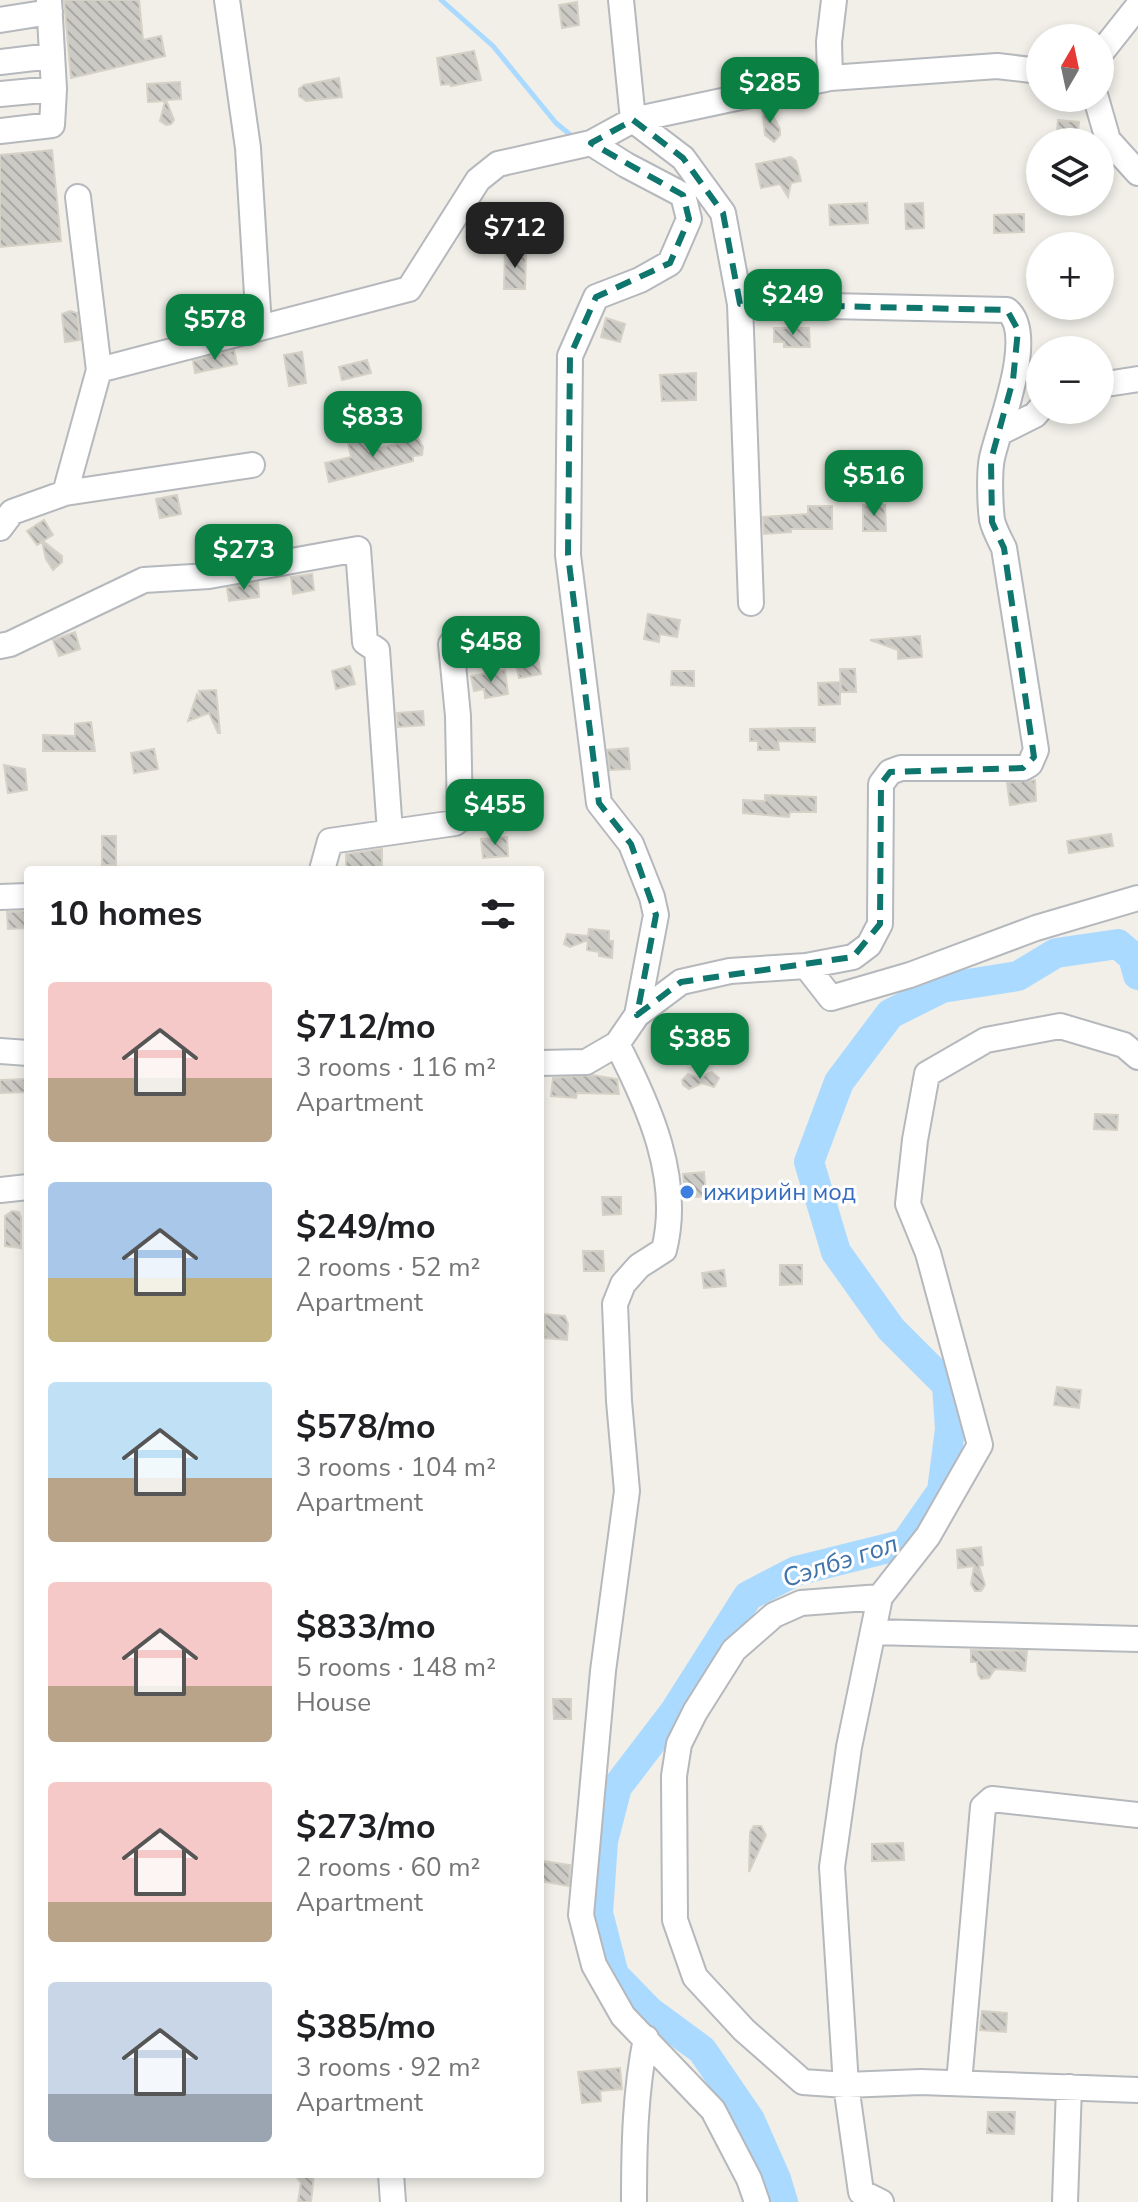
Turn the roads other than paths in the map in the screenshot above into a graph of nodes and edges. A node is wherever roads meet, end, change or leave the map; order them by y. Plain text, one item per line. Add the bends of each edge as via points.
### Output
1 (227, 0) edge
2 (621, 0) edge
3 (834, 0) edge
4 (50, 6) edge
5 (1138, 6) edge
6 (0, 20) edge
7 (1114, 36) edge
8 (51, 56) junction
9 (0, 62) edge
10 (1026, 69) edge
11 (830, 78) junction
12 (54, 89) junction
13 (0, 94) edge
14 (1100, 112) edge
15 (633, 120) junction
16 (0, 131) edge
17 (591, 143) junction
18 (1138, 173) edge
19 (78, 197) dead end
20 (740, 304) junction
21 (259, 327) junction
22 (99, 370) junction
23 (1138, 379) edge
24 (1114, 383) edge
25 (1026, 420) edge
26 (1001, 432) junction
27 (252, 465) dead end
28 (65, 493) junction
29 (0, 528) edge
30 (751, 603) dead end
31 (451, 644) dead end
32 (0, 646) edge
33 (390, 832) junction
34 (323, 866) edge
35 (24, 896) edge
36 (0, 897) edge
37 (1138, 898) edge
38 (806, 966) junction
39 (637, 1015) junction
40 (617, 1044) junction
41 (0, 1051) edge
42 (24, 1053) edge
43 (1138, 1057) edge
44 (544, 1063) edge
45 (24, 1187) edge
46 (0, 1190) edge
47 (880, 1597) junction
48 (873, 1632) junction
49 (1138, 1639) edge
50 (1138, 1815) edge
51 (646, 2038) junction
52 (959, 2083) junction
53 (846, 2085) junction
54 (1069, 2087) junction
55 (1138, 2090) edge
56 (391, 2178) edge
57 (393, 2202) edge
58 (634, 2202) edge
59 (757, 2202) edge
60 (881, 2202) edge
61 (1065, 2202) edge

1 - 21 street via 248,148
2 - 15 street
3 - 11 street
4 - 6 street
4 - 8 street
5 - 7 street
8 - 9 street
8 - 12 street
10 - 11 street via 997,66
11 - 15 street
12 - 13 street
12 - 16 street via 52,125
14 - 18 street via 1108,140
15 - 17 street
15 - 20 street via 683,158 723,213
17 - 21 street via 498,164 478,180 409,289
17 - 39 street via 683,195 689,219 670,263 596,297 570,356 568,555 599,803 631,844 656,915
19 - 22 street
20 - 26 street via 1007,310 1018,330
20 - 30 street
21 - 22 street
22 - 28 street
23 - 24 street
25 - 26 street
26 - 38 street via 991,460 992,522 1004,548 1034,757 1023,768 890,772 881,784 880,924 869,945 853,957
27 - 28 street
28 - 29 street via 12,512
31 - 33 street via 460,819
32 - 33 street via 144,580 209,576 358,549 365,642 377,650
33 - 34 street via 330,841
35 - 36 street
37 - 38 street via 831,998
38 - 39 street via 730,971 681,982
39 - 40 street
40 - 44 street via 586,1062
40 - 51 street via 657,1134 670,1226 664,1250 639,1266 615,1304 627,1491 603,1671 581,1915 594,1965 623,2016
41 - 42 street
43 - 47 street via 1124,1045 1060,1026 986,1040 927,1074 908,1204 928,1253 980,1445 928,1536
45 - 46 street
47 - 48 street
47 - 53 street via 801,1603 774,1615 734,1650 695,1712 679,1744 674,1776 675,1920 695,1977 803,2082
48 - 49 street
48 - 53 street via 832,1867
50 - 52 street via 992,1799 983,1807
51 - 58 street via 634,2123
51 - 59 street via 713,2110
52 - 53 street
52 - 54 street
53 - 60 street via 861,2192
54 - 55 street
54 - 61 street
56 - 57 street

